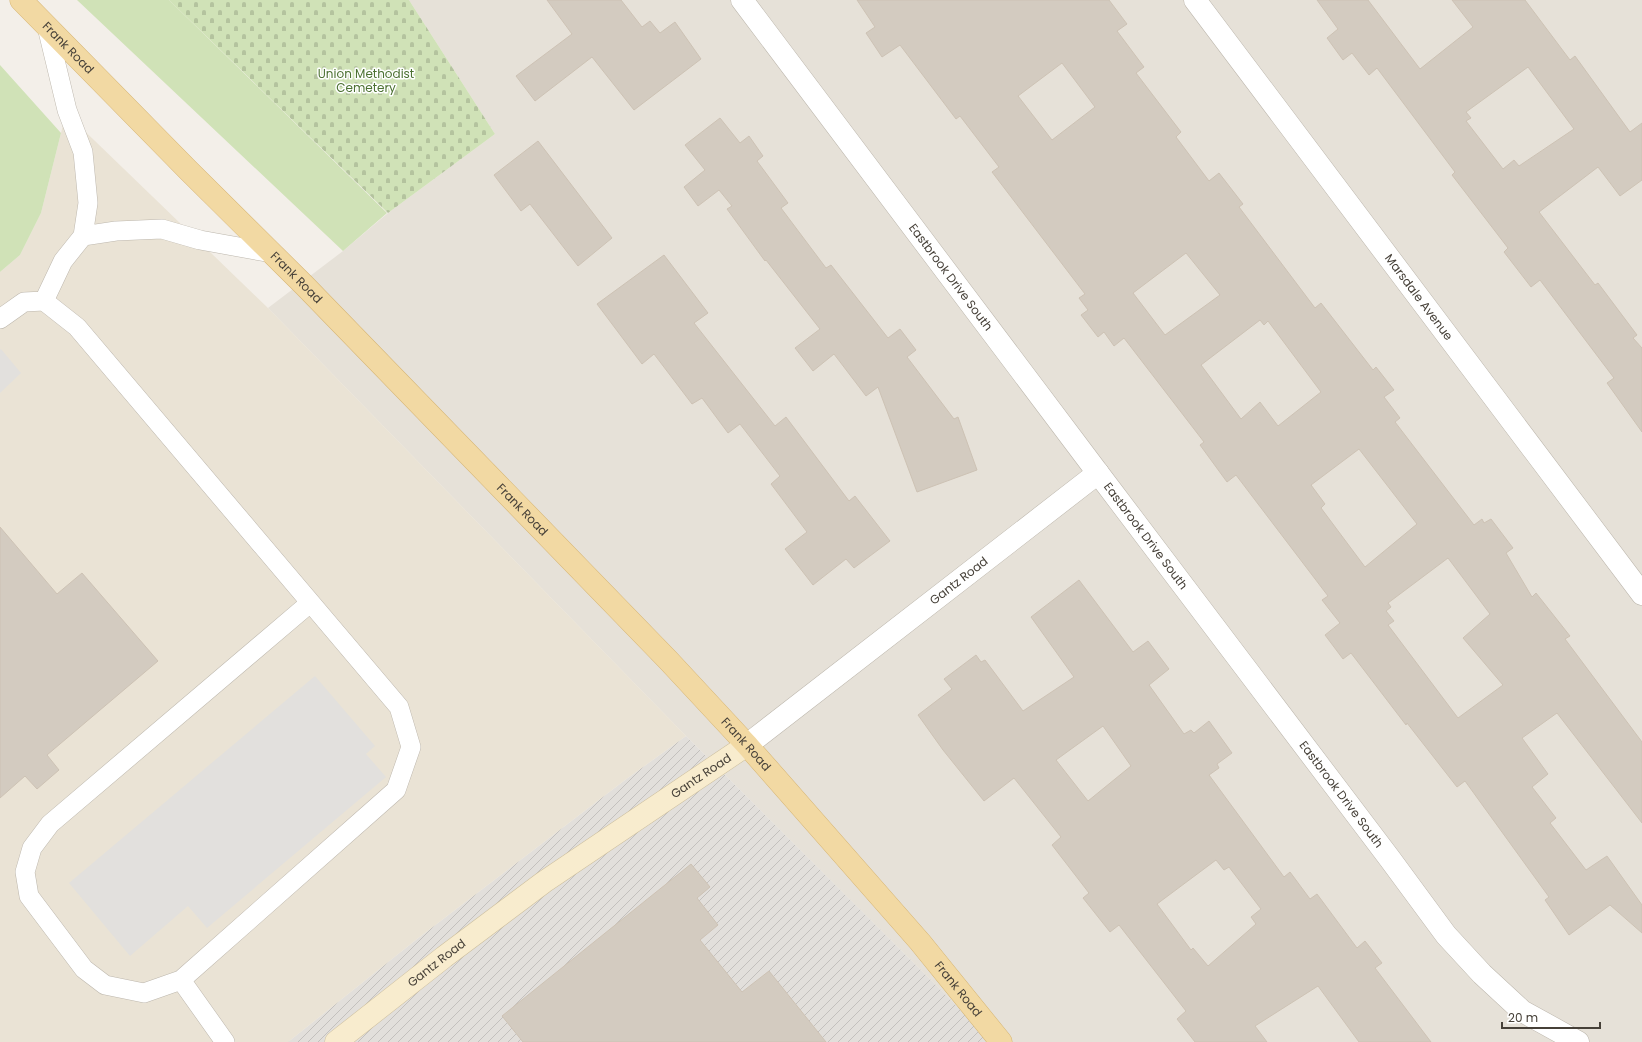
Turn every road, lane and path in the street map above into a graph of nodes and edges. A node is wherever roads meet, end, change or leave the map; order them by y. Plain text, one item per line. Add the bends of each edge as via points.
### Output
1 (21, 0) edge
2 (742, 0) edge
3 (1195, 0) edge
4 (47, 27) junction
5 (83, 236) junction
6 (272, 253) junction
7 (44, 301) junction
8 (0, 319) edge
9 (1098, 473) junction
10 (1642, 594) edge
11 (310, 603) junction
12 (747, 745) junction
13 (181, 980) junction
14 (225, 1042) edge
15 (336, 1042) edge
16 (1001, 1042) edge
17 (1578, 1042) edge

1 - 4 main road, Frank Road
2 - 9 street, Eastbrook Drive South
3 - 10 street, Marsdale Avenue
4 - 5 lane via 67,110 83,152 88,203
4 - 6 main road, Frank Road
5 - 6 lane via 116,231 162,229 200,240
5 - 7 lane via 63,262
6 - 12 main road, Frank Road via 668,660
7 - 8 lane via 24,302
7 - 11 lane via 77,327
9 - 12 street, Gantz Road
9 - 17 street, Eastbrook Drive South via 1446,935 1482,974 1522,1011
11 - 13 lane via 399,707 411,747 396,790
11 - 13 lane via 50,824 32,848 25,872 29,896 84,969 105,985 144,993
12 - 15 main road, Gantz Road via 544,882
12 - 16 main road, Frank Road via 920,942
13 - 14 lane

